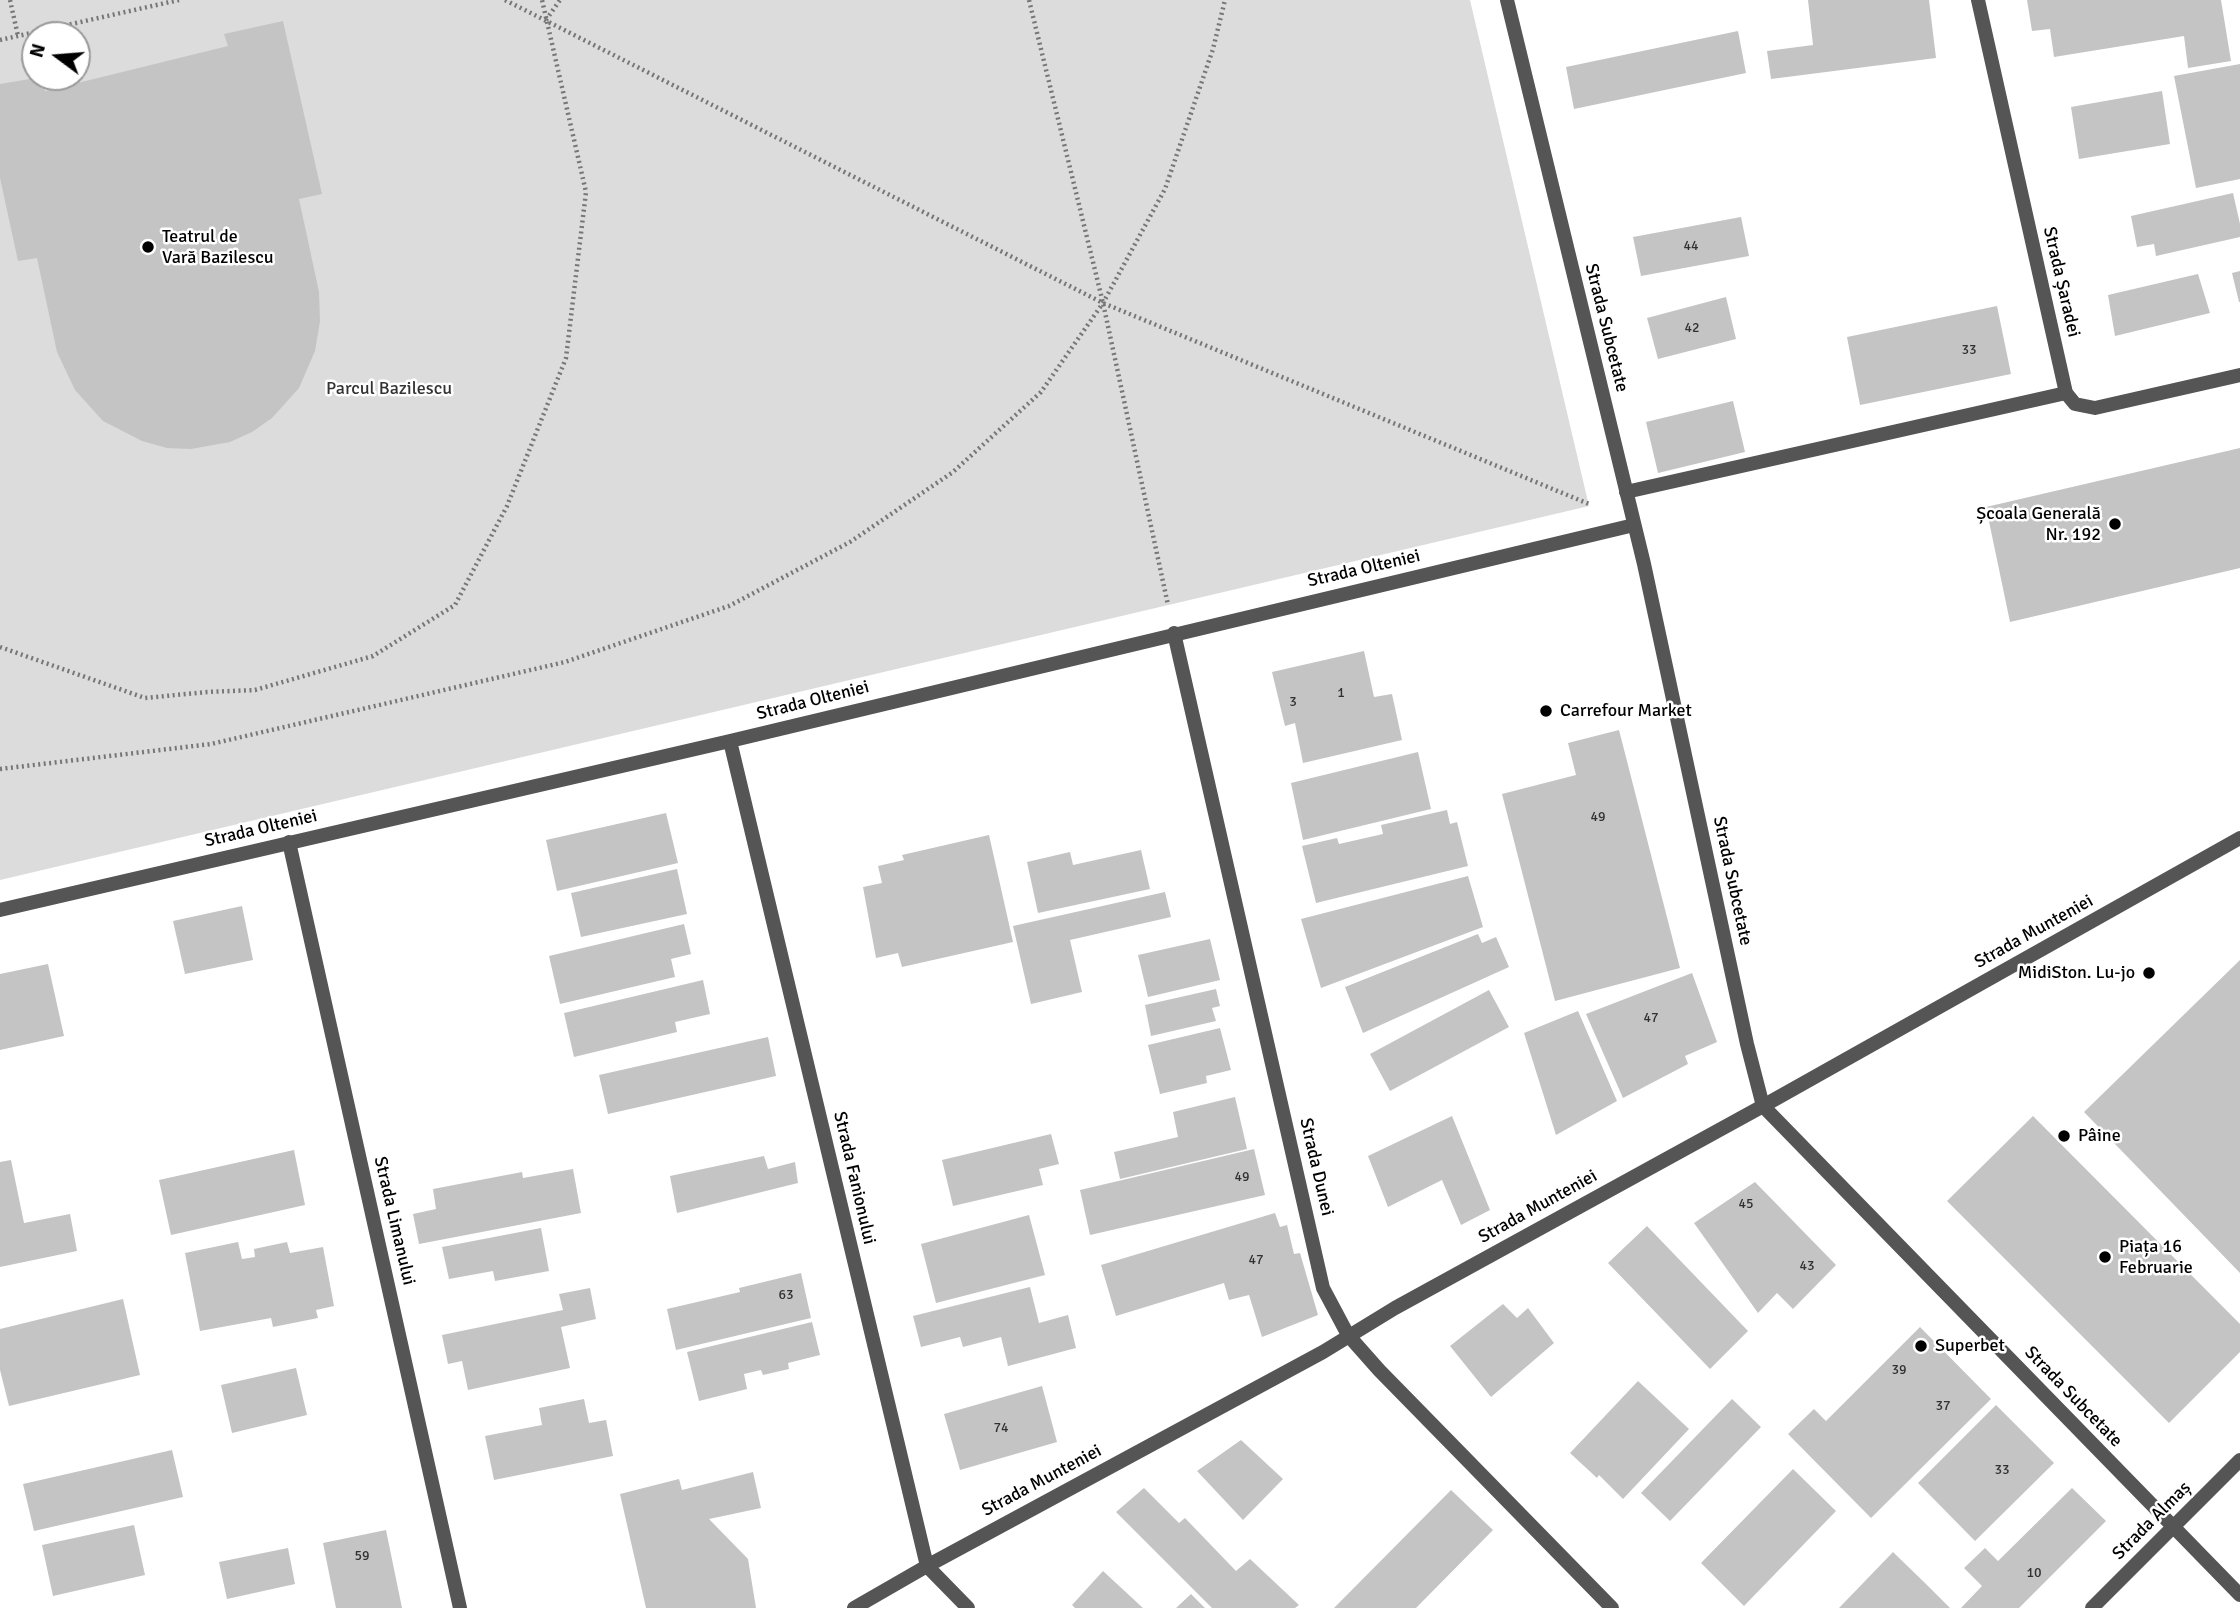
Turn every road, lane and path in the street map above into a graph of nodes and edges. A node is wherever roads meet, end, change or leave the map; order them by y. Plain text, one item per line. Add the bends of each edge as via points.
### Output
1 (10, 0) edge
2 (179, 0) edge
3 (505, 0) edge
4 (542, 0) edge
5 (560, 0) edge
6 (1029, 0) edge
7 (1225, 0) edge
8 (1507, 0) edge
9 (1978, 0) edge
10 (546, 20) junction
11 (18, 36) junction
12 (0, 40) edge
13 (1103, 303) junction
14 (2240, 375) edge
15 (2066, 393) junction
16 (1626, 492) junction
17 (1592, 505) dead end
18 (1634, 525) junction
19 (1174, 634) junction
20 (0, 647) edge
21 (730, 741) junction
22 (0, 769) edge
23 (2240, 838) edge
24 (289, 842) junction
25 (0, 910) edge
26 (1763, 1106) junction
27 (1348, 1335) junction
28 (2240, 1460) edge
29 (2172, 1527) junction
30 (927, 1566) junction
31 (2240, 1595) edge
32 (460, 1608) edge
33 (854, 1608) edge
34 (968, 1608) edge
35 (1612, 1608) edge
36 (2092, 1608) edge

1 - 11 path
2 - 11 path
3 - 10 path
4 - 10 path
5 - 10 path
6 - 13 path
7 - 13 path via 1165,189
8 - 16 street, Strada Subcetate
9 - 15 street, Strada Șaradei
10 - 13 path
10 - 20 path via 586,192 566,358 507,506 455,605 373,656 255,690 145,698
11 - 12 path
13 - 17 path
13 - 19 path
13 - 22 path via 1041,392 953,472 850,542 729,606 565,662 211,744
14 - 15 street via 2095,408 2075,404
15 - 16 street
16 - 18 street, Strada Subcetate
18 - 19 street, Strada Olteniei
18 - 26 street, Strada Subcetate
19 - 21 street, Strada Olteniei
19 - 27 street, Strada Dunei via 1323,1288
21 - 24 street, Strada Olteniei
21 - 30 street, Strada Fanionului
23 - 26 street, Strada Munteniei
24 - 25 street, Strada Olteniei
24 - 32 street, Strada Limanului
26 - 27 street, Strada Munteniei
26 - 29 street, Strada Subcetate
27 - 30 street, Strada Munteniei
27 - 35 street, Strada Dunei
28 - 29 street, Strada Almaș
29 - 31 street, Strada Subcetate
29 - 36 street, Strada Almaș
30 - 33 street, Strada Munteniei
30 - 34 street

